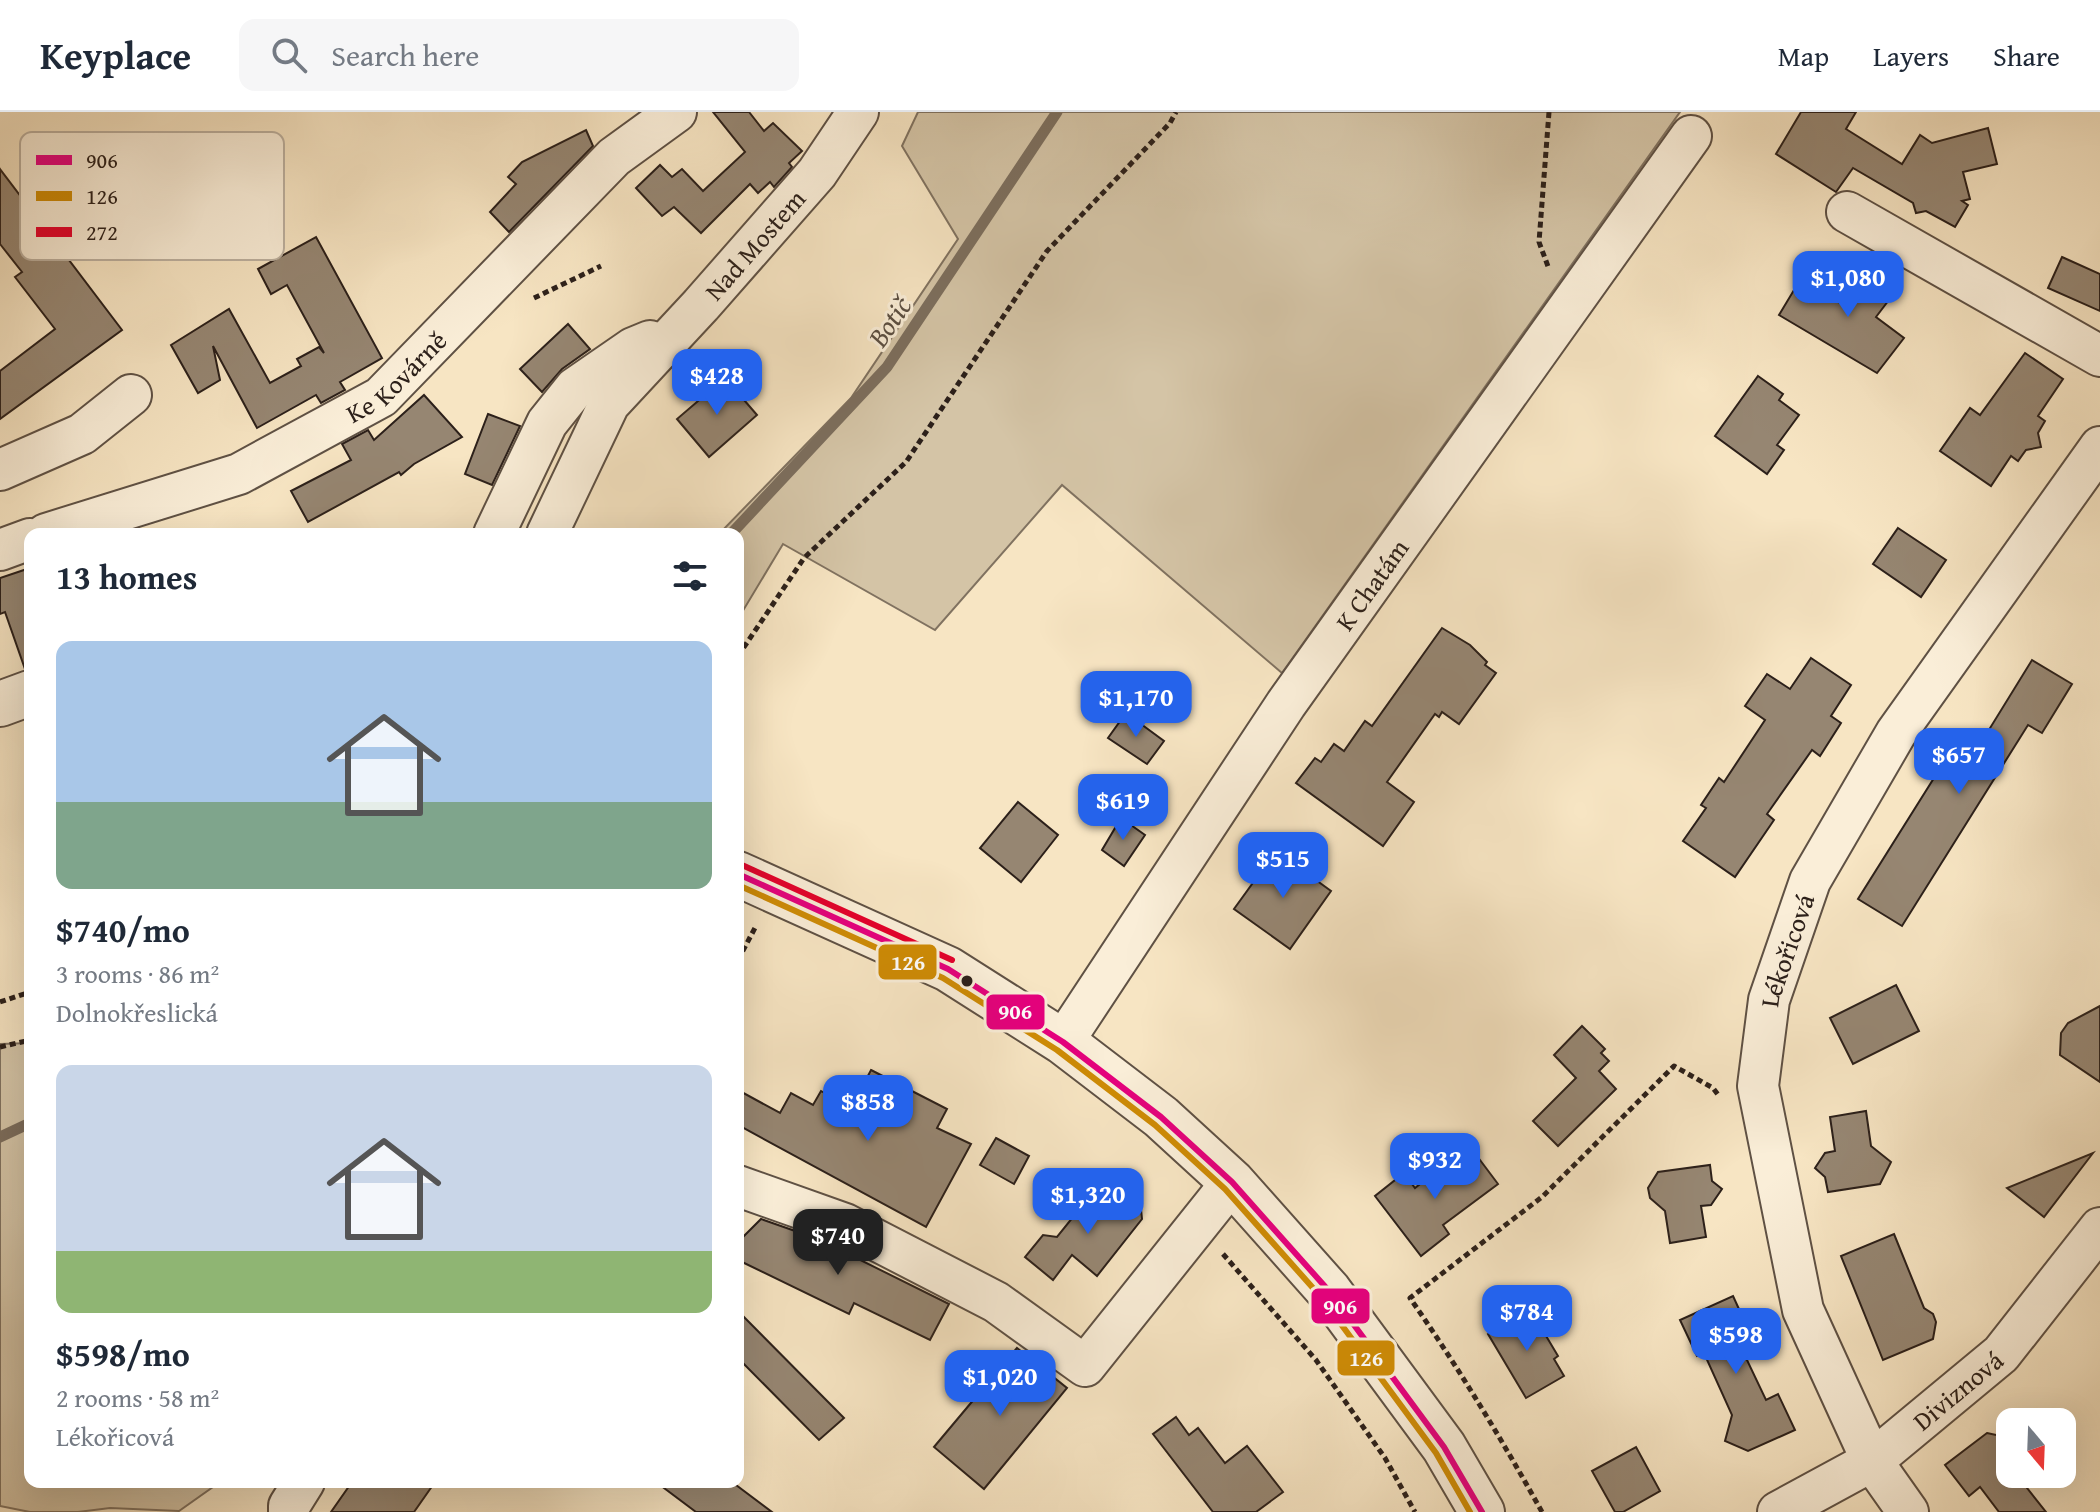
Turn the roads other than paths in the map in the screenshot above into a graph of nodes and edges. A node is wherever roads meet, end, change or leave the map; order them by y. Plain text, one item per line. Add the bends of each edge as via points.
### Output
1 (676, 112) edge
2 (858, 112) edge
3 (1691, 136) dead end
4 (1847, 212) dead end
5 (677, 331) junction
6 (2100, 356) edge
7 (131, 395) dead end
8 (2100, 447) edge
9 (0, 470) edge
10 (65, 528) edge
11 (497, 528) edge
12 (550, 528) edge
13 (24, 541) edge
14 (0, 550) edge
15 (24, 695) edge
16 (0, 704) edge
17 (744, 877) edge
18 (1063, 1042) junction
19 (1232, 1182) junction
20 (744, 1188) edge
21 (2100, 1228) edge
22 (1872, 1461) junction
23 (300, 1488) edge
24 (289, 1512) edge
25 (1482, 1512) edge
26 (1778, 1512) edge
27 (1908, 1512) edge

1 - 10 street, Ke Kovárně via 614,157 381,397 239,474
2 - 5 street, Nad Mostem via 817,173
3 - 18 street, K Chatám via 1286,704
4 - 6 street
5 - 11 street via 633,348 575,388 547,423
5 - 12 street, Nad Mostem via 609,404
7 - 9 street via 82,434
8 - 22 street, Lékořicová via 1896,733 1810,881 1769,1000 1758,1086 1803,1310
13 - 14 street
15 - 16 street
17 - 18 street via 948,969
18 - 19 street via 1161,1117
19 - 20 street via 1085,1366 996,1302 845,1224
19 - 25 street via 1329,1291 1444,1447
21 - 22 street, Diviznová via 2001,1354
22 - 26 street, Diviznová
22 - 27 street, Lékořicová
23 - 24 street

